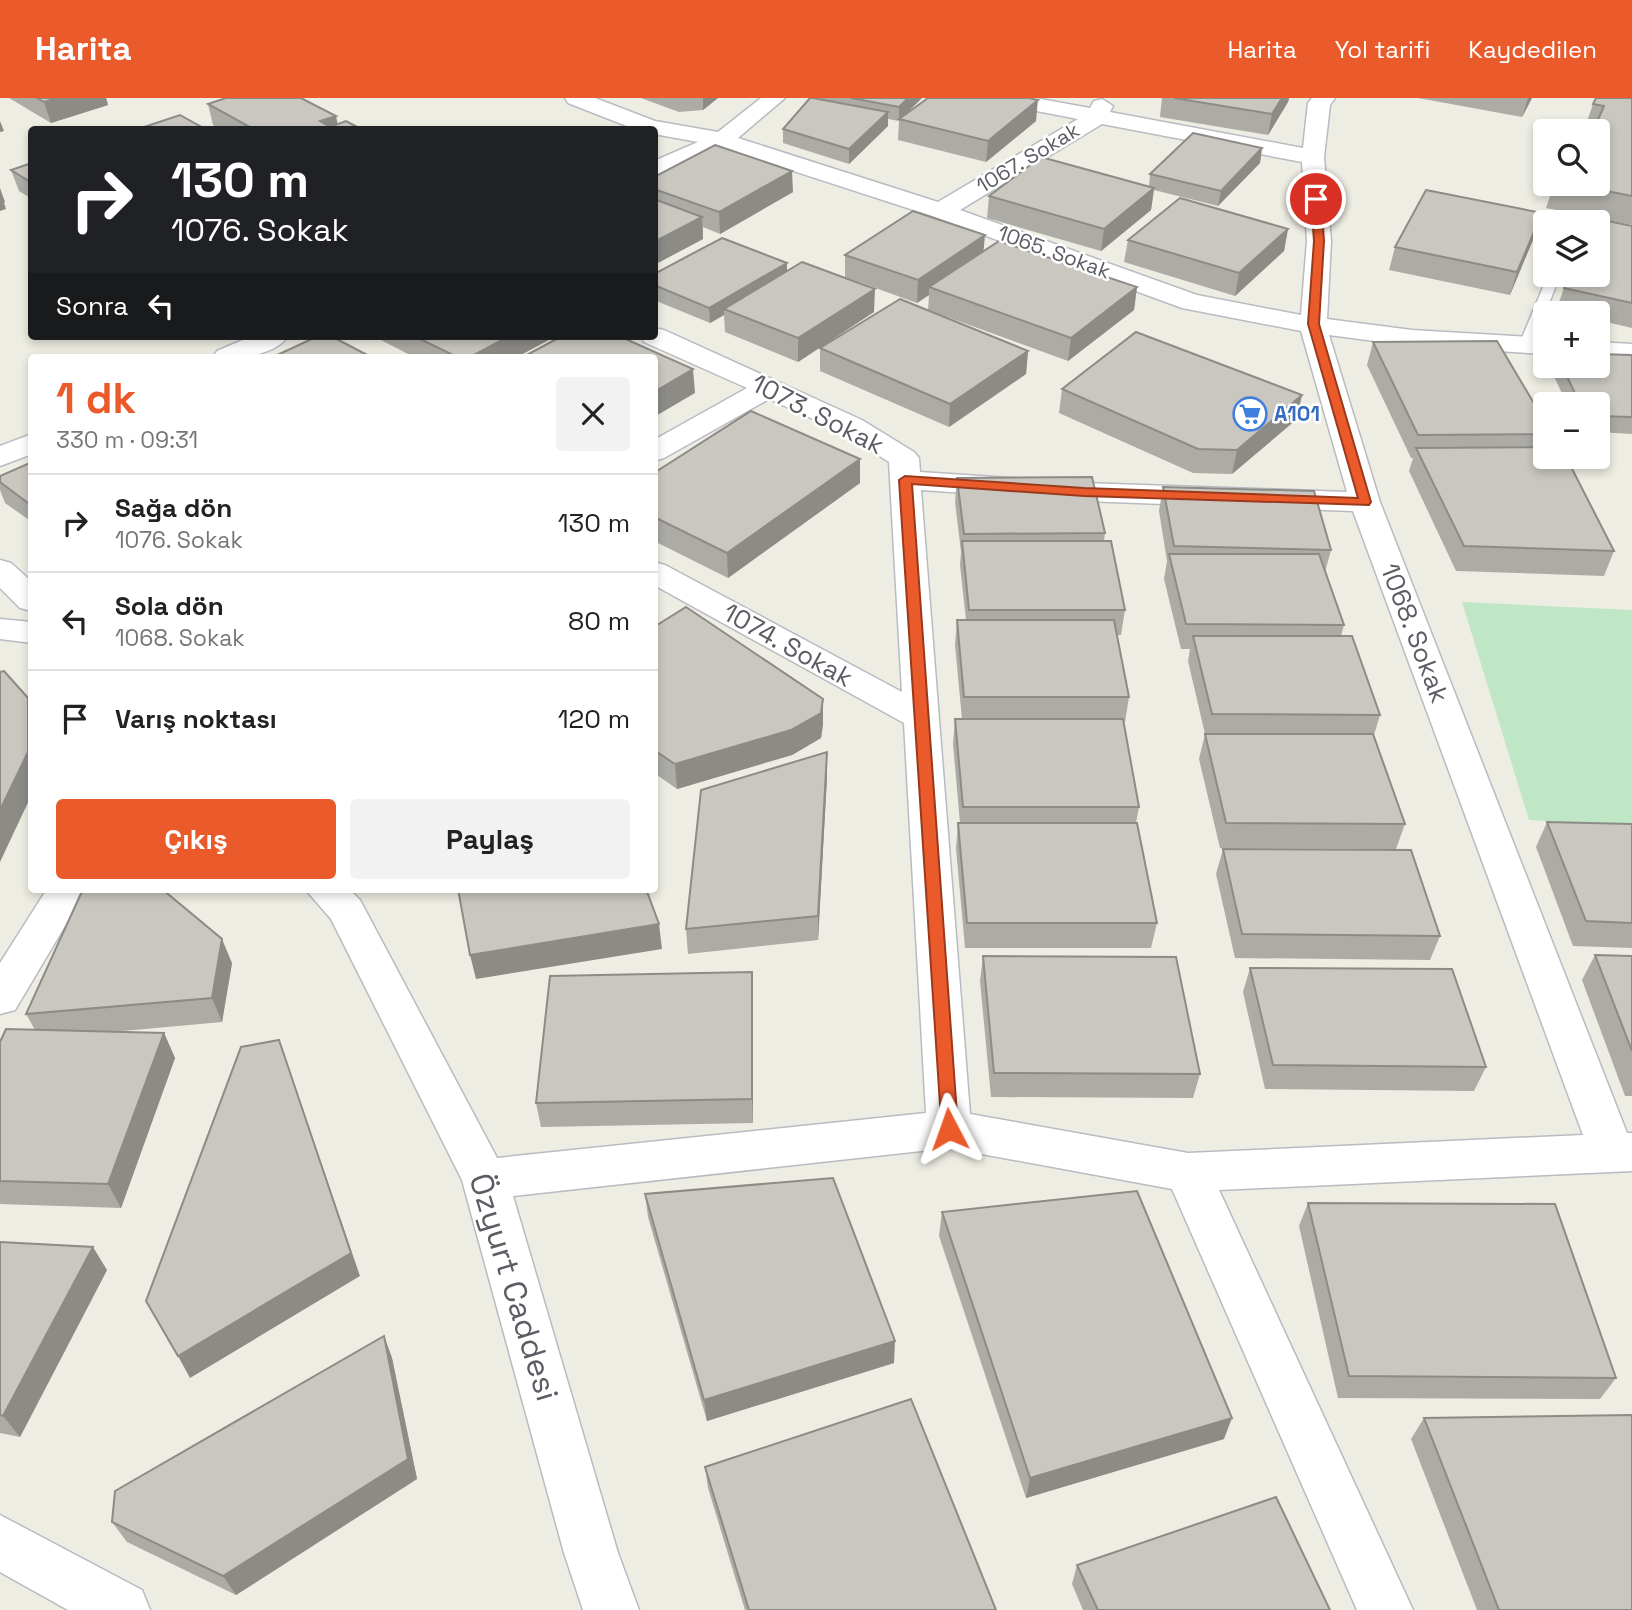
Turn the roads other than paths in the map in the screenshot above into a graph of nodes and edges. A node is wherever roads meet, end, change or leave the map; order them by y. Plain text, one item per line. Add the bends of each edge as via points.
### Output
1 (576, 98) edge
2 (774, 98) edge
3 (1001, 98) edge
4 (1324, 98) edge
5 (1101, 107) edge
6 (647, 126) edge
7 (658, 128) edge
8 (722, 140) junction
9 (1314, 157) junction
10 (658, 168) edge
11 (941, 211) junction
12 (1314, 324) junction
13 (658, 338) edge
14 (266, 340) edge
15 (1533, 346) edge
16 (1610, 351) edge
17 (1632, 352) edge
18 (234, 354) edge
19 (768, 387) junction
20 (28, 445) edge
21 (658, 450) edge
22 (0, 457) edge
23 (905, 480) junction
24 (1365, 502) junction
25 (0, 570) edge
26 (658, 574) edge
27 (28, 597) edge
28 (0, 629) edge
29 (28, 632) edge
30 (922, 718) junction
31 (65, 893) edge
32 (329, 893) edge
33 (0, 998) edge
34 (949, 1129) junction
35 (1621, 1152) edge
36 (1188, 1172) junction
37 (485, 1179) junction
38 (0, 1542) edge
39 (591, 1553) junction
40 (122, 1610) edge
41 (598, 1610) edge
42 (611, 1610) edge
43 (1385, 1610) edge

1 - 6 street, 1065. Sokak
2 - 8 street
3 - 5 street
4 - 9 street, 1068. Sokak via 1319,103
5 - 9 street
5 - 11 street, 1067. Sokak
7 - 8 street, 1065. Sokak
8 - 10 street
8 - 11 street, 1065. Sokak
9 - 12 street, 1068. Sokak via 1319,241
11 - 12 street, 1065. Sokak via 1191,302
12 - 15 street, 1065. Sokak via 1412,338
12 - 24 street, 1068. Sokak
13 - 19 street, 1073. Sokak
14 - 18 street
16 - 17 street
19 - 21 street
19 - 23 street, 1073. Sokak via 852,426 904,458
20 - 22 street
23 - 24 street
23 - 30 street, 1073. Sokak
24 - 35 street, 1068. Sokak
25 - 27 street
26 - 30 street, 1074. Sokak
28 - 29 street
30 - 34 street, 1073. Sokak
31 - 33 street
32 - 37 street, Özyurt Caddesi via 346,910
34 - 36 street
34 - 37 street
35 - 36 street
36 - 43 street
37 - 39 street, Özyurt Caddesi
38 - 40 street
39 - 41 street
39 - 42 street

